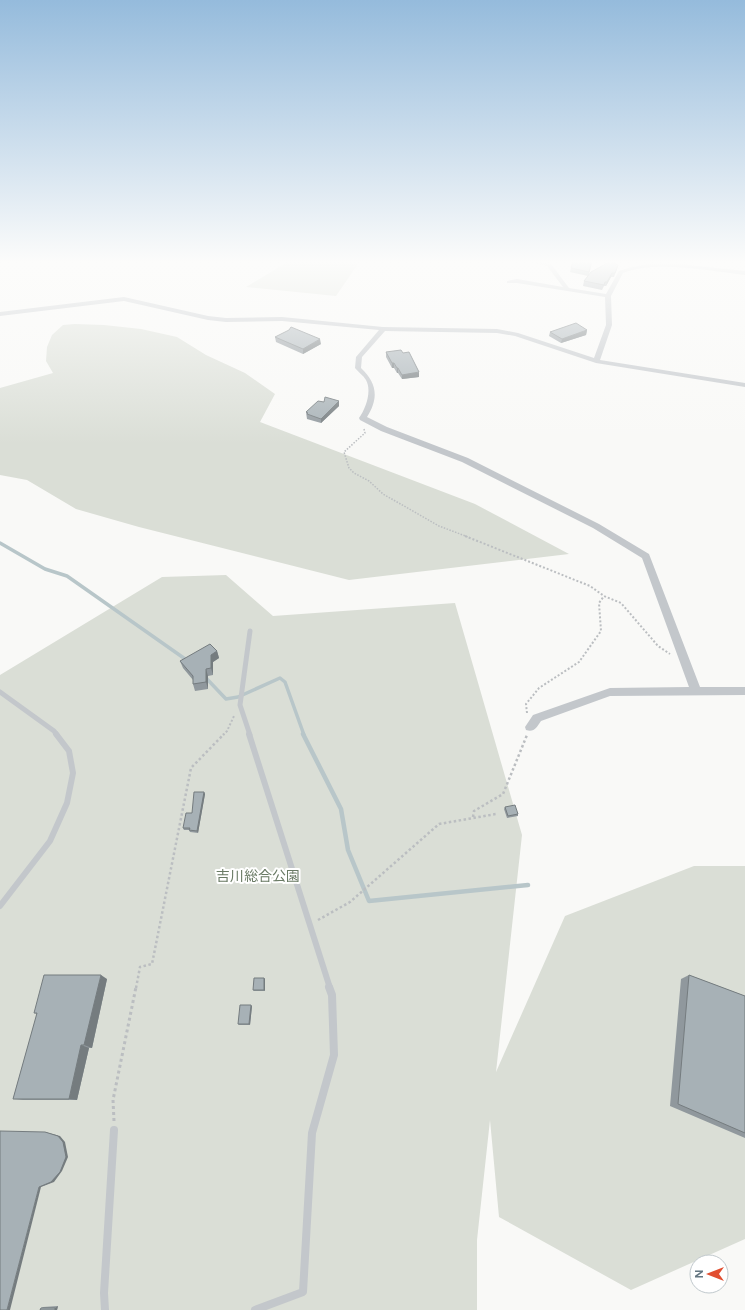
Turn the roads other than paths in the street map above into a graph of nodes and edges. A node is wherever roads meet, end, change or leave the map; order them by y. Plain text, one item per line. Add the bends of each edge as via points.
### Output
1 (314, 322) edge
2 (609, 322) edge
3 (383, 329) junction
4 (596, 361) junction
5 (745, 386) edge
6 (250, 631) dead end
7 (696, 691) junction
8 (745, 691) edge
9 (0, 692) edge
10 (530, 727) road end
11 (0, 906) edge
12 (114, 1130) road end
13 (105, 1310) edge
14 (255, 1310) edge

1 - 3 street
2 - 4 street
3 - 4 street via 510,333
3 - 7 street via 359,357 357,364 372,387 363,418 384,429 465,460 596,526 646,556
4 - 5 street
6 - 14 lane via 240,705 332,995 334,1055 312,1133 303,1292
7 - 8 street
7 - 10 street via 610,692 537,718
9 - 11 lane via 54,731 69,752 73,773 67,803 50,841
12 - 13 lane

